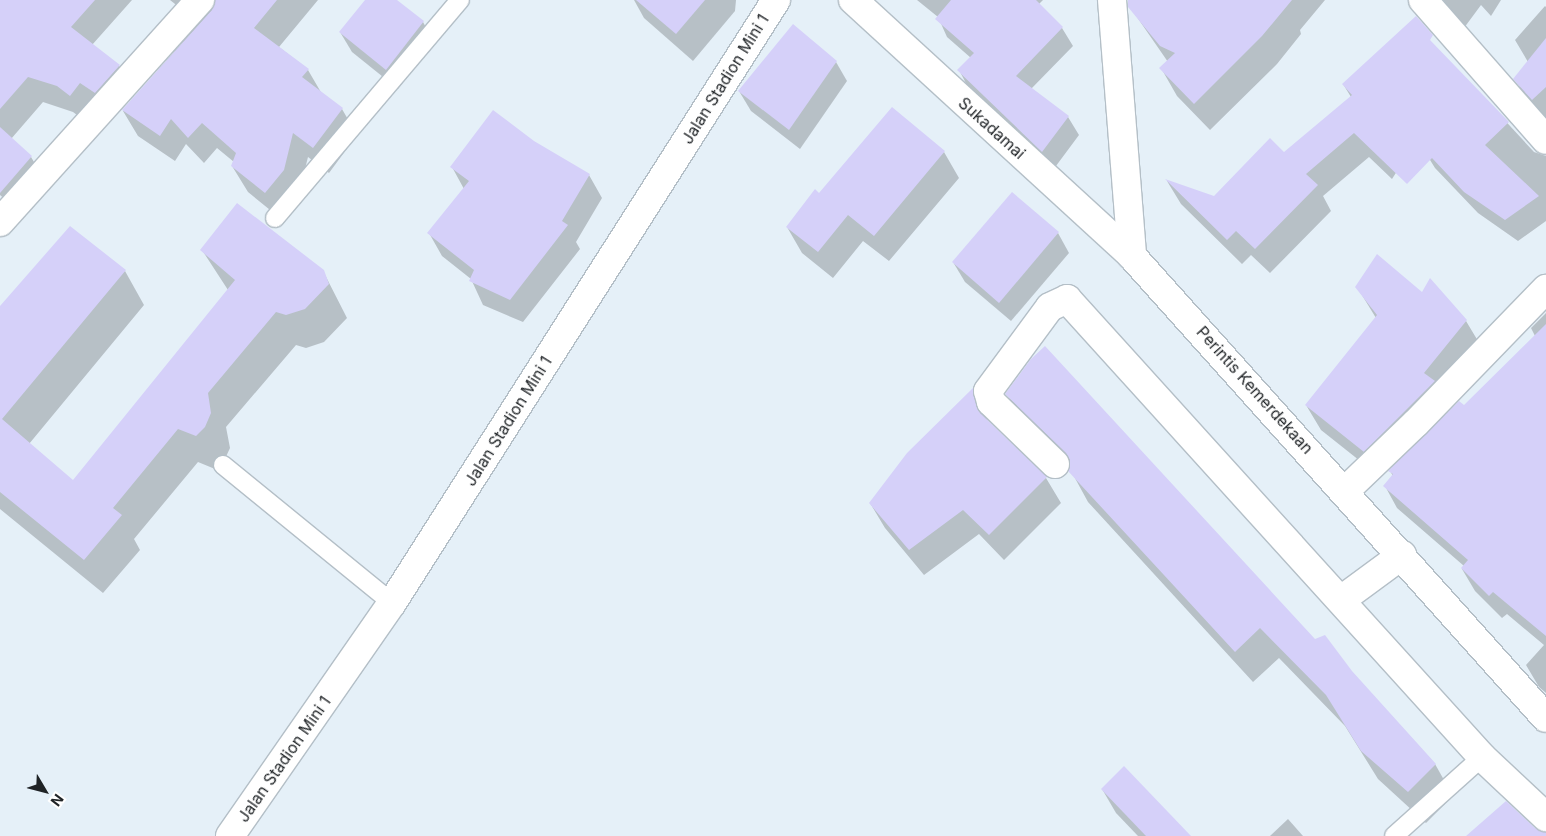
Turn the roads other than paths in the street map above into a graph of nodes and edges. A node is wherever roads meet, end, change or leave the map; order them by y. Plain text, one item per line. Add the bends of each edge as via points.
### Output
1 (200, 0) edge
2 (460, 0) edge
3 (776, 0) edge
4 (852, 0) edge
5 (1112, 0) edge
6 (1423, 0) edge
7 (1546, 140) edge
8 (275, 218) dead end
9 (0, 222) edge
10 (1132, 256) junction
11 (1546, 289) edge
12 (1055, 464) dead end
13 (223, 465) dead end
14 (1345, 491) junction
15 (1402, 555) junction
16 (1340, 600) junction
17 (392, 603) junction
18 (1546, 718) edge
19 (1482, 757) junction
20 (1546, 817) edge
21 (230, 836) edge
22 (1394, 836) edge

1 - 9 street
2 - 8 lane
3 - 17 street, Jalan Stadion Mini 1
4 - 10 street, Sukadamai
5 - 10 street
6 - 7 street
10 - 14 street, Perintis Kemerdekaan
11 - 14 street via 1416,424
12 - 16 street via 991,402 988,391 1050,307 1067,299
13 - 17 lane
14 - 15 street, Perintis Kemerdekaan
15 - 16 street
15 - 18 street, Perintis Kemerdekaan
16 - 19 street
17 - 21 street, Jalan Stadion Mini 1
19 - 20 street
19 - 22 lane

